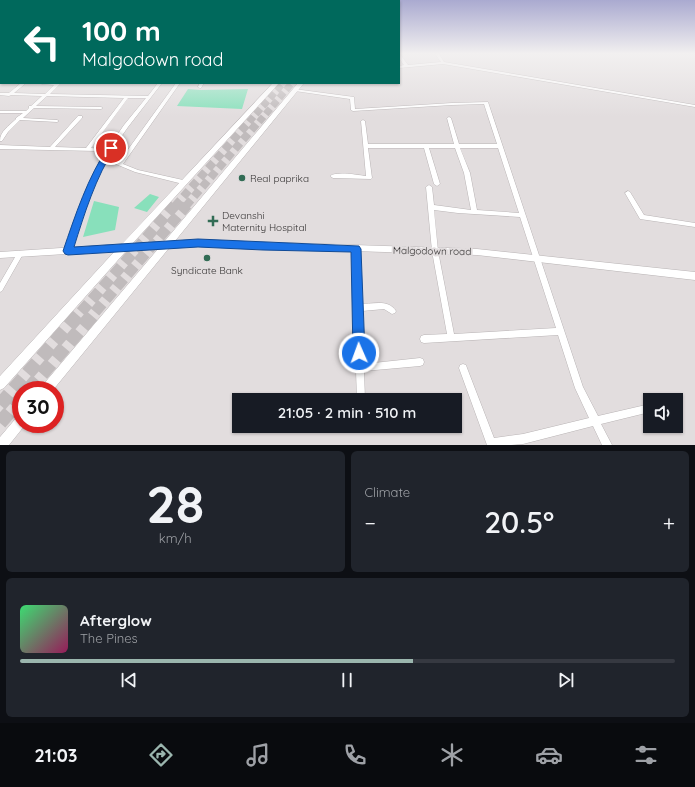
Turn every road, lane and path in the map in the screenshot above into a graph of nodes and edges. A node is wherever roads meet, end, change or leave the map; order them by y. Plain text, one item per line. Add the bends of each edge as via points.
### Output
1 (512, 75) edge
2 (23, 84) edge
3 (58, 84) edge
4 (159, 84) edge
5 (177, 84) edge
6 (275, 84) edge
7 (300, 84) edge
8 (295, 90) junction
9 (0, 94) edge
10 (9, 95) junction
11 (45, 95) junction
12 (127, 96) junction
13 (148, 97) junction
14 (695, 106) edge
15 (31, 107) junction
16 (101, 108) dead end
17 (0, 112) edge
18 (26, 112) junction
19 (80, 117) dead end
20 (449, 118) dead end
21 (18, 119) junction
22 (57, 121) dead end
23 (363, 121) dead end
24 (0, 140) edge
25 (366, 146) junction
26 (426, 146) junction
27 (457, 146) junction
28 (500, 146) junction
29 (0, 147) edge
30 (52, 148) junction
31 (88, 149) junction
32 (104, 158) junction
33 (120, 164) junction
34 (333, 176) dead end
35 (183, 182) junction
36 (437, 184) dead end
37 (429, 187) dead end
38 (628, 193) dead end
39 (431, 208) junction
40 (474, 212) junction
41 (523, 215) junction
42 (695, 225) edge
43 (167, 244) junction
44 (123, 248) junction
45 (356, 249) junction
46 (68, 251) junction
47 (435, 251) junction
48 (20, 254) junction
49 (0, 255) edge
50 (537, 258) junction
51 (695, 276) edge
52 (0, 289) edge
53 (357, 308) junction
54 (392, 311) dead end
55 (560, 331) junction
56 (451, 337) junction
57 (424, 339) dead end
58 (420, 362) dead end
59 (359, 368) junction
60 (463, 368) dead end
61 (53, 381) edge
62 (0, 384) edge
63 (361, 393) edge
64 (643, 410) edge
65 (595, 421) junction
66 (12, 432) edge
67 (1, 445) edge
68 (607, 445) edge

1 - 14 street
2 - 10 street
3 - 11 street
4 - 13 street
5 - 33 street
6 - 35 street
7 - 8 street
8 - 28 street via 352,98 353,110 486,103
8 - 43 street
9 - 10 street
10 - 11 street
11 - 12 street
11 - 15 street
12 - 13 street
12 - 31 street
13 - 32 street
15 - 16 street
15 - 18 street
17 - 18 street
18 - 21 street
19 - 30 street
20 - 27 street
21 - 22 street
21 - 24 street
23 - 25 street
25 - 26 street
25 - 34 street via 369,178
26 - 27 street
26 - 36 street
27 - 28 street
27 - 40 street via 467,173
28 - 41 street
29 - 30 street
30 - 31 street
31 - 32 street via 100,150
32 - 33 street
32 - 46 street via 78,219
33 - 35 street via 137,171
35 - 44 street
37 - 39 street
38 - 42 street via 642,217
39 - 40 street
39 - 47 street
40 - 41 street
41 - 50 street
43 - 44 street, Malgodown road
43 - 45 street, Malgodown road
43 - 61 street
44 - 46 street
44 - 62 street
45 - 47 street, Malgodown road
45 - 53 street
46 - 48 street
47 - 50 street, Malgodown road
47 - 56 street
48 - 49 street
48 - 52 street
50 - 51 street, Malgodown road
50 - 55 street
53 - 54 street via 385,306
53 - 59 street
55 - 56 street
55 - 65 street via 579,388
56 - 57 street
58 - 59 street
59 - 63 street
60 - 65 street via 491,443 523,439
64 - 65 street
65 - 68 street
66 - 67 street

